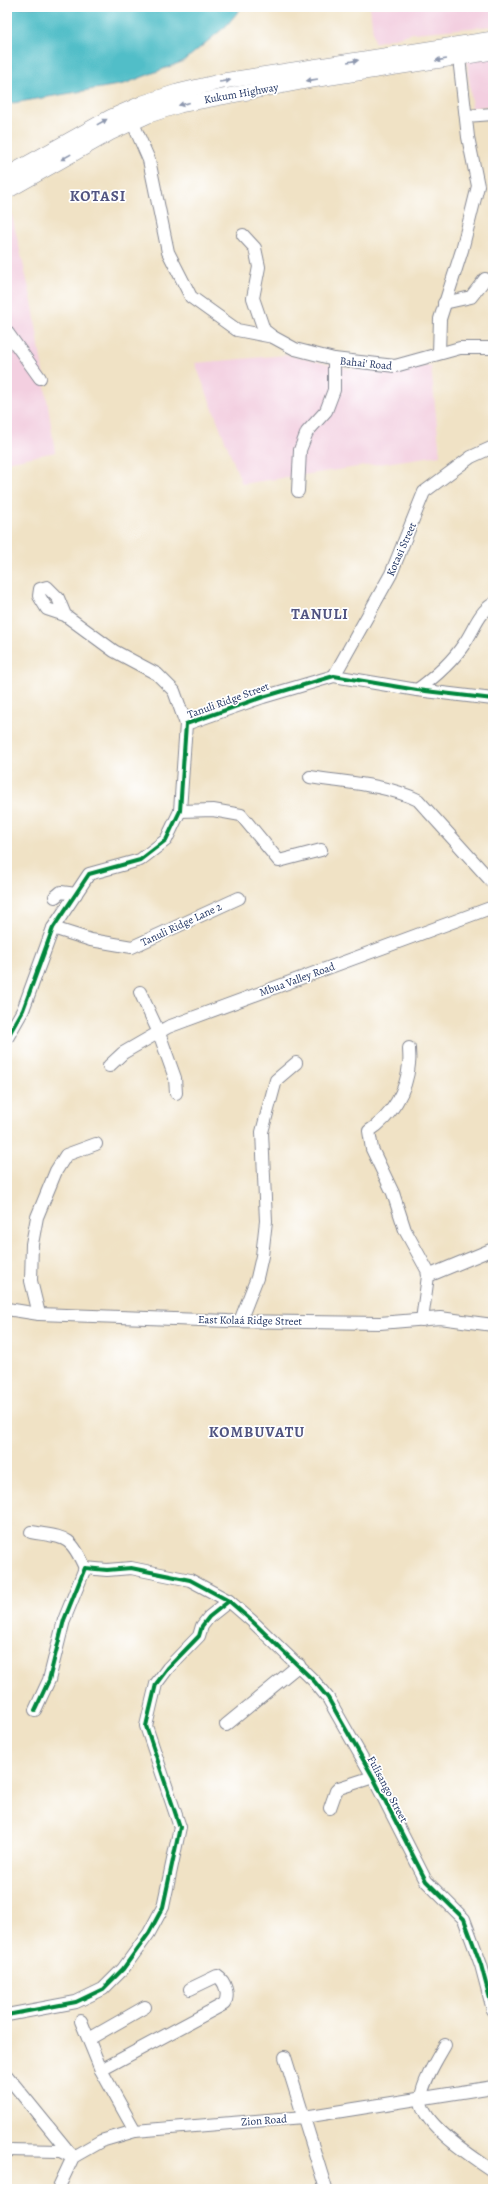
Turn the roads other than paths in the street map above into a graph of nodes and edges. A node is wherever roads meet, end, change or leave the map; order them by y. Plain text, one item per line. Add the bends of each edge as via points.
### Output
1 (493, 39) edge
2 (458, 50) junction
3 (493, 52) edge
4 (493, 114) edge
5 (130, 116) junction
6 (466, 116) junction
7 (7, 175) edge
8 (7, 191) edge
9 (243, 235) dead end
10 (485, 279) dead end
11 (444, 303) junction
12 (7, 332) edge
13 (273, 337) junction
14 (493, 348) edge
15 (439, 353) junction
16 (334, 359) junction
17 (40, 378) dead end
18 (493, 447) edge
19 (298, 491) dead end
20 (493, 604) edge
21 (65, 615) dead end
22 (334, 676) junction
23 (417, 690) junction
24 (493, 699) edge
25 (186, 724) junction
26 (310, 777) dead end
27 (180, 811) junction
28 (321, 850) dead end
29 (493, 883) edge
30 (76, 894) junction
31 (55, 897) dead end
32 (239, 898) dead end
33 (493, 908) edge
34 (53, 928) junction
35 (140, 992) dead end
36 (158, 1033) junction
37 (7, 1038) edge
38 (409, 1048) dead end
39 (296, 1063) dead end
40 (109, 1066) dead end
41 (176, 1093) dead end
42 (96, 1144) dead end
43 (493, 1249) edge
44 (428, 1276) junction
45 (7, 1309) edge
46 (40, 1314) junction
47 (422, 1320) junction
48 (240, 1321) junction
49 (493, 1325) edge
50 (31, 1532) dead end
51 (86, 1568) junction
52 (229, 1601) junction
53 (299, 1665) junction
54 (35, 1710) dead end
55 (226, 1725) dead end
56 (373, 1777) junction
57 (330, 1808) dead end
58 (190, 1989) dead end
59 (145, 2007) dead end
60 (493, 2010) edge
61 (7, 2015) edge
62 (81, 2021) dead end
63 (89, 2039) junction
64 (445, 2045) dead end
65 (286, 2057) dead end
66 (101, 2070) junction
67 (7, 2076) edge
68 (493, 2087) edge
69 (421, 2098) junction
70 (304, 2117) junction
71 (135, 2131) junction
72 (7, 2150) edge
73 (73, 2157) junction
74 (493, 2171) edge
75 (58, 2189) edge
76 (326, 2189) edge

1 - 2 main road, Kukum Highway
2 - 3 main road, Kukum Highway
2 - 5 main road, Kukum Highway via 209,84 156,99
2 - 6 street
4 - 6 street
7 -> 5 main road, Kukum Highway
5 -> 8 main road, Kukum Highway
5 - 13 street, Bahai' Road via 149,160 168,252 191,297 238,330
6 - 11 street via 478,186 462,250
9 - 13 street via 255,248 259,267 253,298 264,330
10 - 11 street via 471,297
11 - 15 street via 440,320
12 - 17 street
13 - 16 street, Bahai' Road via 295,349
14 - 15 street, Bahai' Road via 460,348
15 - 16 street, Bahai' Road via 395,366
16 - 19 street via 334,390 326,411 307,432 300,450
18 - 22 street, Kotasi Street via 471,457 424,492 391,574
20 - 23 street via 484,609 465,644 451,660 435,677
21 - 25 street via 114,651 157,674 174,691
22 - 23 street, Tanuli Ridge Street
22 - 25 street, Tanuli Ridge Street
23 - 24 street, Tanuli Ridge Street
25 - 27 street, Tanuli Ridge Street
26 - 29 street via 378,786 418,800
27 - 28 street via 212,810 241,814 279,861
27 - 30 street, Tanuli Ridge Street via 166,840 140,860 89,874
30 - 31 street via 61,892
30 - 34 street, Tanuli Ridge Street
32 - 34 street, Tanuli Ridge Lane 2 via 132,947 91,940
33 - 36 street, Mbua Valley Road via 168,1027
34 - 37 street, Tanuli Ridge Street via 23,1010
35 - 36 street
36 - 40 street, Mbua Valley Road via 123,1053
36 - 41 street via 175,1078
38 - 44 street via 409,1064 396,1104 382,1122 369,1131 372,1149 394,1193 405,1230 428,1270
39 - 48 street via 276,1080 262,1132 266,1221 262,1256 257,1278
42 - 46 street via 66,1155 56,1171 37,1217 32,1244 31,1281
43 - 44 street
44 - 47 street
45 - 46 street, East Kolaá Ridge Street
46 - 48 street, East Kolaá Ridge Street
47 - 48 street, East Kolaá Ridge Street via 380,1323
47 - 49 street, East Kolaá Ridge Street via 440,1318
50 - 51 street via 70,1541 78,1550
51 - 52 street, Fulisango Street via 131,1568 160,1573 190,1580
51 - 54 street via 64,1620 49,1680
52 - 53 street, Fulisango Street
52 - 61 street via 209,1618 202,1626 200,1636 156,1684 146,1726 180,1827 164,1907 123,1969 103,1989 76,2002
53 - 55 street
53 - 56 street, Fulisango Street via 328,1698
56 - 57 street via 339,1788
56 - 60 street, Fulisango Street via 426,1881 464,1919 481,1965
58 - 66 street via 217,1976 225,1989 227,1999 224,2004
59 - 63 street
62 - 63 street
63 - 66 street
64 - 69 street via 432,2067
65 - 70 street
66 - 71 street
67 - 73 street
68 - 69 street, Zion Road
69 - 70 street, Zion Road
69 - 74 street via 424,2112 453,2144
70 - 71 street, Zion Road
70 - 76 street
71 - 73 street, Zion Road via 101,2141
72 - 73 street via 60,2151
73 - 75 street

